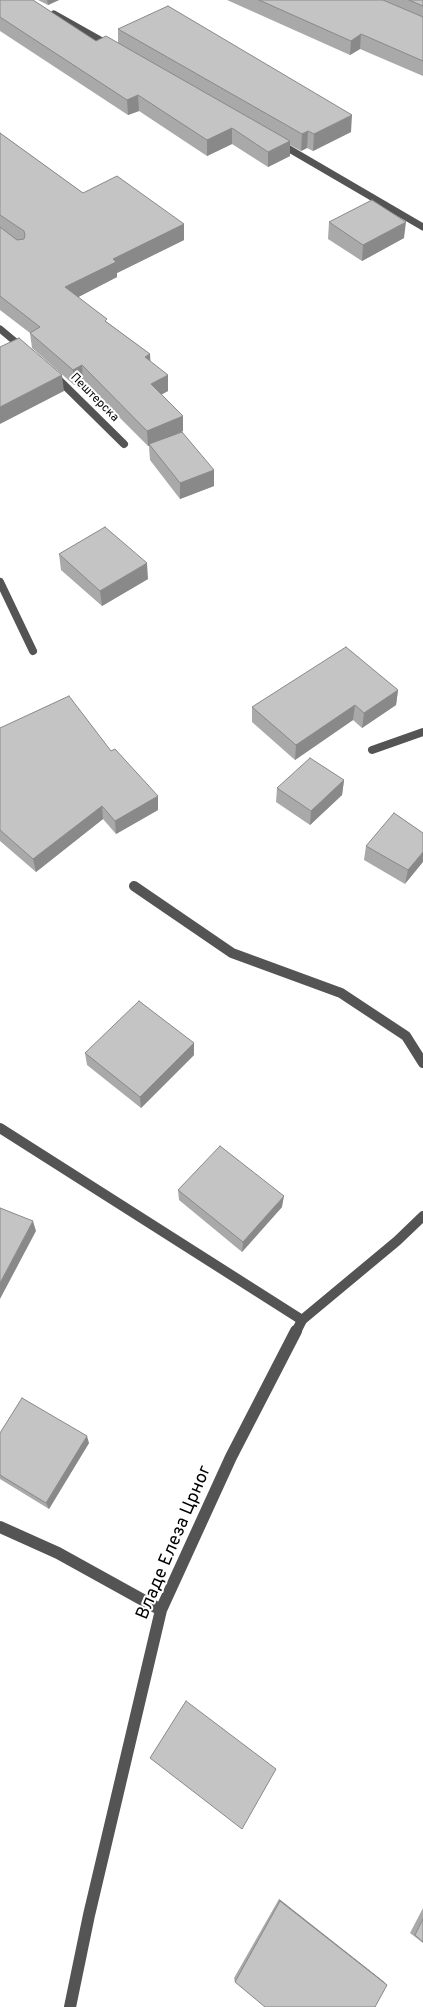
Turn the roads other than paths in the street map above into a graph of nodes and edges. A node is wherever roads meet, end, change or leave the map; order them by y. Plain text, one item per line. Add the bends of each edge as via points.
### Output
1 (45, 9) edge
2 (118, 50) edge
3 (269, 136) edge
4 (423, 227) edge
5 (0, 329) edge
6 (28, 352) edge
7 (48, 370) edge
8 (124, 444) dead end
9 (0, 582) edge
10 (33, 651) dead end
11 (423, 732) edge
12 (372, 750) dead end
13 (134, 886) dead end
14 (423, 1063) edge
15 (0, 1128) edge
16 (423, 1216) edge
17 (302, 1320) junction
18 (0, 1527) edge
19 (161, 1610) junction
20 (70, 2007) edge

1 - 2 street
3 - 4 street
5 - 6 street
7 - 8 street, Пештерска
9 - 10 street
11 - 12 street
13 - 14 street via 232,953 341,992 406,1036
15 - 17 street
16 - 17 street, Владе Елеза Црног
17 - 19 street, Владе Елеза Црног via 230,1457
18 - 19 street via 58,1553
19 - 20 street, Владе Елеза Црног

